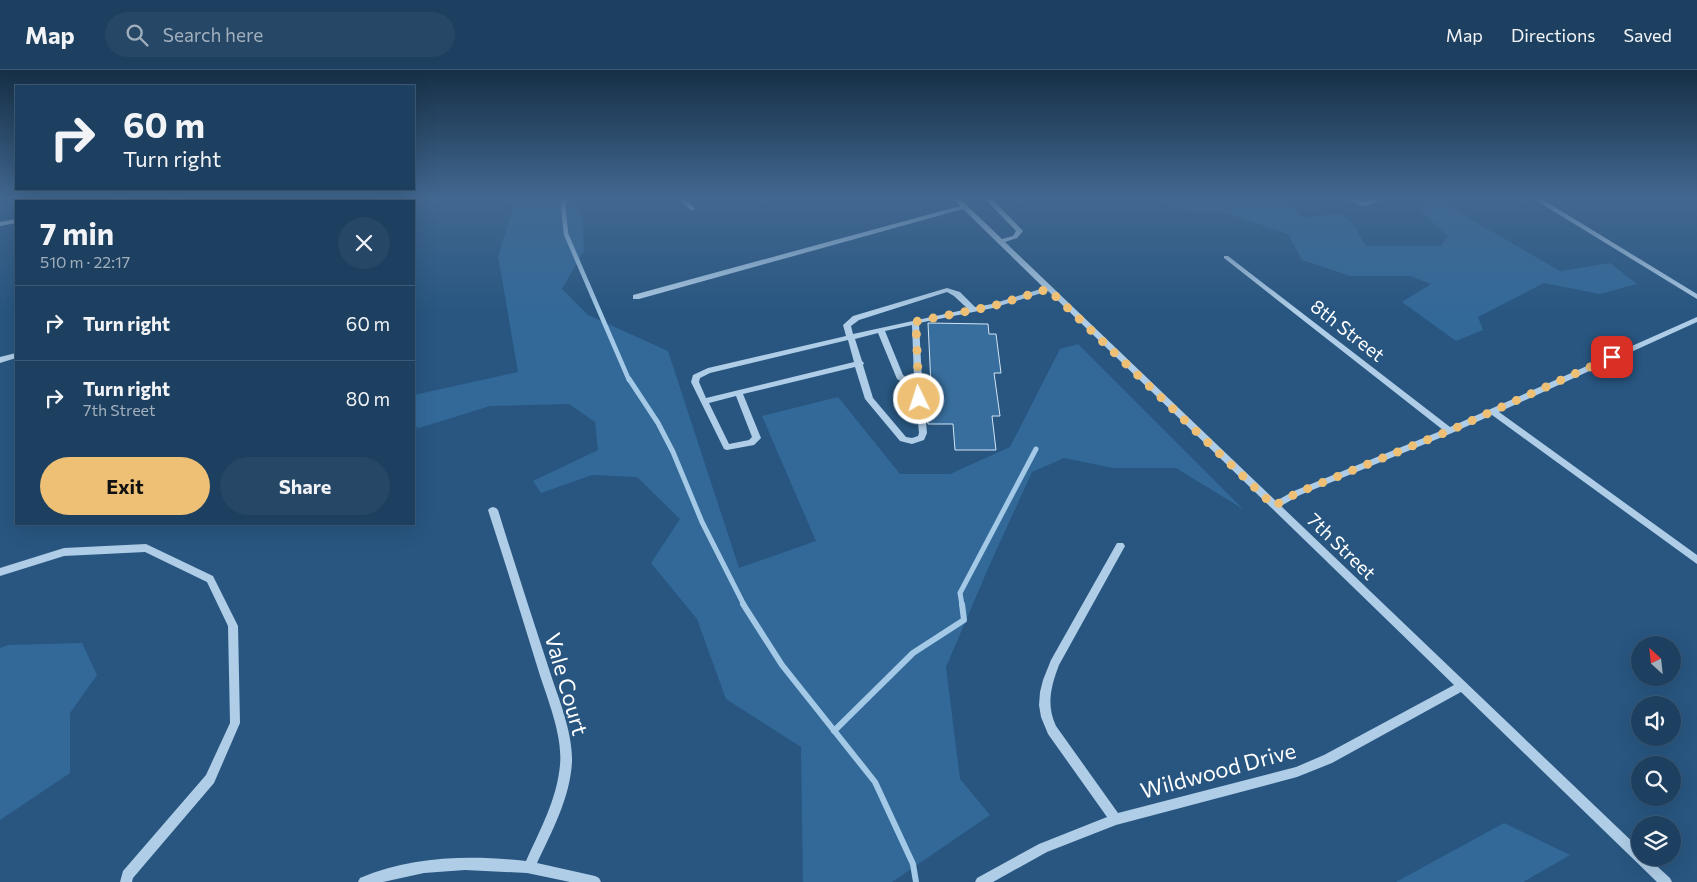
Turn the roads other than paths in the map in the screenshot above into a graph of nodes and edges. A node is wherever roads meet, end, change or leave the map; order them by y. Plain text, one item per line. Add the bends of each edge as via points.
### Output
1 (859, 236) edge
2 (994, 236) edge
3 (1016, 236) edge
4 (1597, 236) edge
5 (1000, 242) junction
6 (1226, 257) dead end
7 (1048, 289) junction
8 (636, 297) dead end
9 (1697, 297) edge
10 (974, 310) junction
11 (1697, 319) edge
12 (914, 322) junction
13 (881, 330) junction
14 (851, 338) junction
15 (15, 356) edge
16 (0, 360) edge
17 (860, 363) junction
18 (918, 381) junction
19 (738, 392) junction
20 (704, 401) junction
21 (1493, 411) junction
22 (1449, 431) junction
23 (1274, 506) junction
24 (493, 510) dead end
25 (1120, 546) dead end
26 (1697, 560) edge
27 (0, 572) edge
28 (1461, 686) junction
29 (1116, 819) junction
30 (1631, 848) edge
31 (1649, 866) edge
32 (529, 867) junction
33 (126, 882) edge
34 (364, 882) edge
35 (595, 882) edge
36 (980, 882) edge
37 (1666, 882) edge

1 - 8 street
2 - 5 street, 7th Street
3 - 5 street
4 - 9 street
5 - 7 street, 7th Street
6 - 22 street, 8th Street
7 - 10 street
7 - 23 street, 7th Street
10 - 12 street
10 - 14 street via 957,294 947,290 856,318 847,325
11 - 21 street
12 - 13 street
12 - 18 street
13 - 14 street
13 - 18 street via 900,377
14 - 17 street
14 - 20 street via 701,374 695,382
15 - 16 street
17 - 18 street via 869,399 899,436 908,440 921,438 923,433
17 - 19 street
19 - 20 street
19 - 20 street via 757,438 751,443 726,447
21 - 22 street
21 - 26 street
22 - 23 street via 1297,493
23 - 28 street, 7th Street
24 - 32 street, Vale Court via 555,706 566,762 555,808
25 - 29 street via 1055,663 1044,698 1046,717 1052,730
27 - 33 street via 64,552 146,548 210,579 233,626 235,722 210,780 127,875
28 - 29 street, Wildwood Drive via 1328,759 1297,772
28 - 30 street, 7th Street
29 - 36 street, Wildwood Drive via 1043,848
31 - 37 street, 7th Street
32 - 34 street via 486,864 420,867
32 - 35 street

